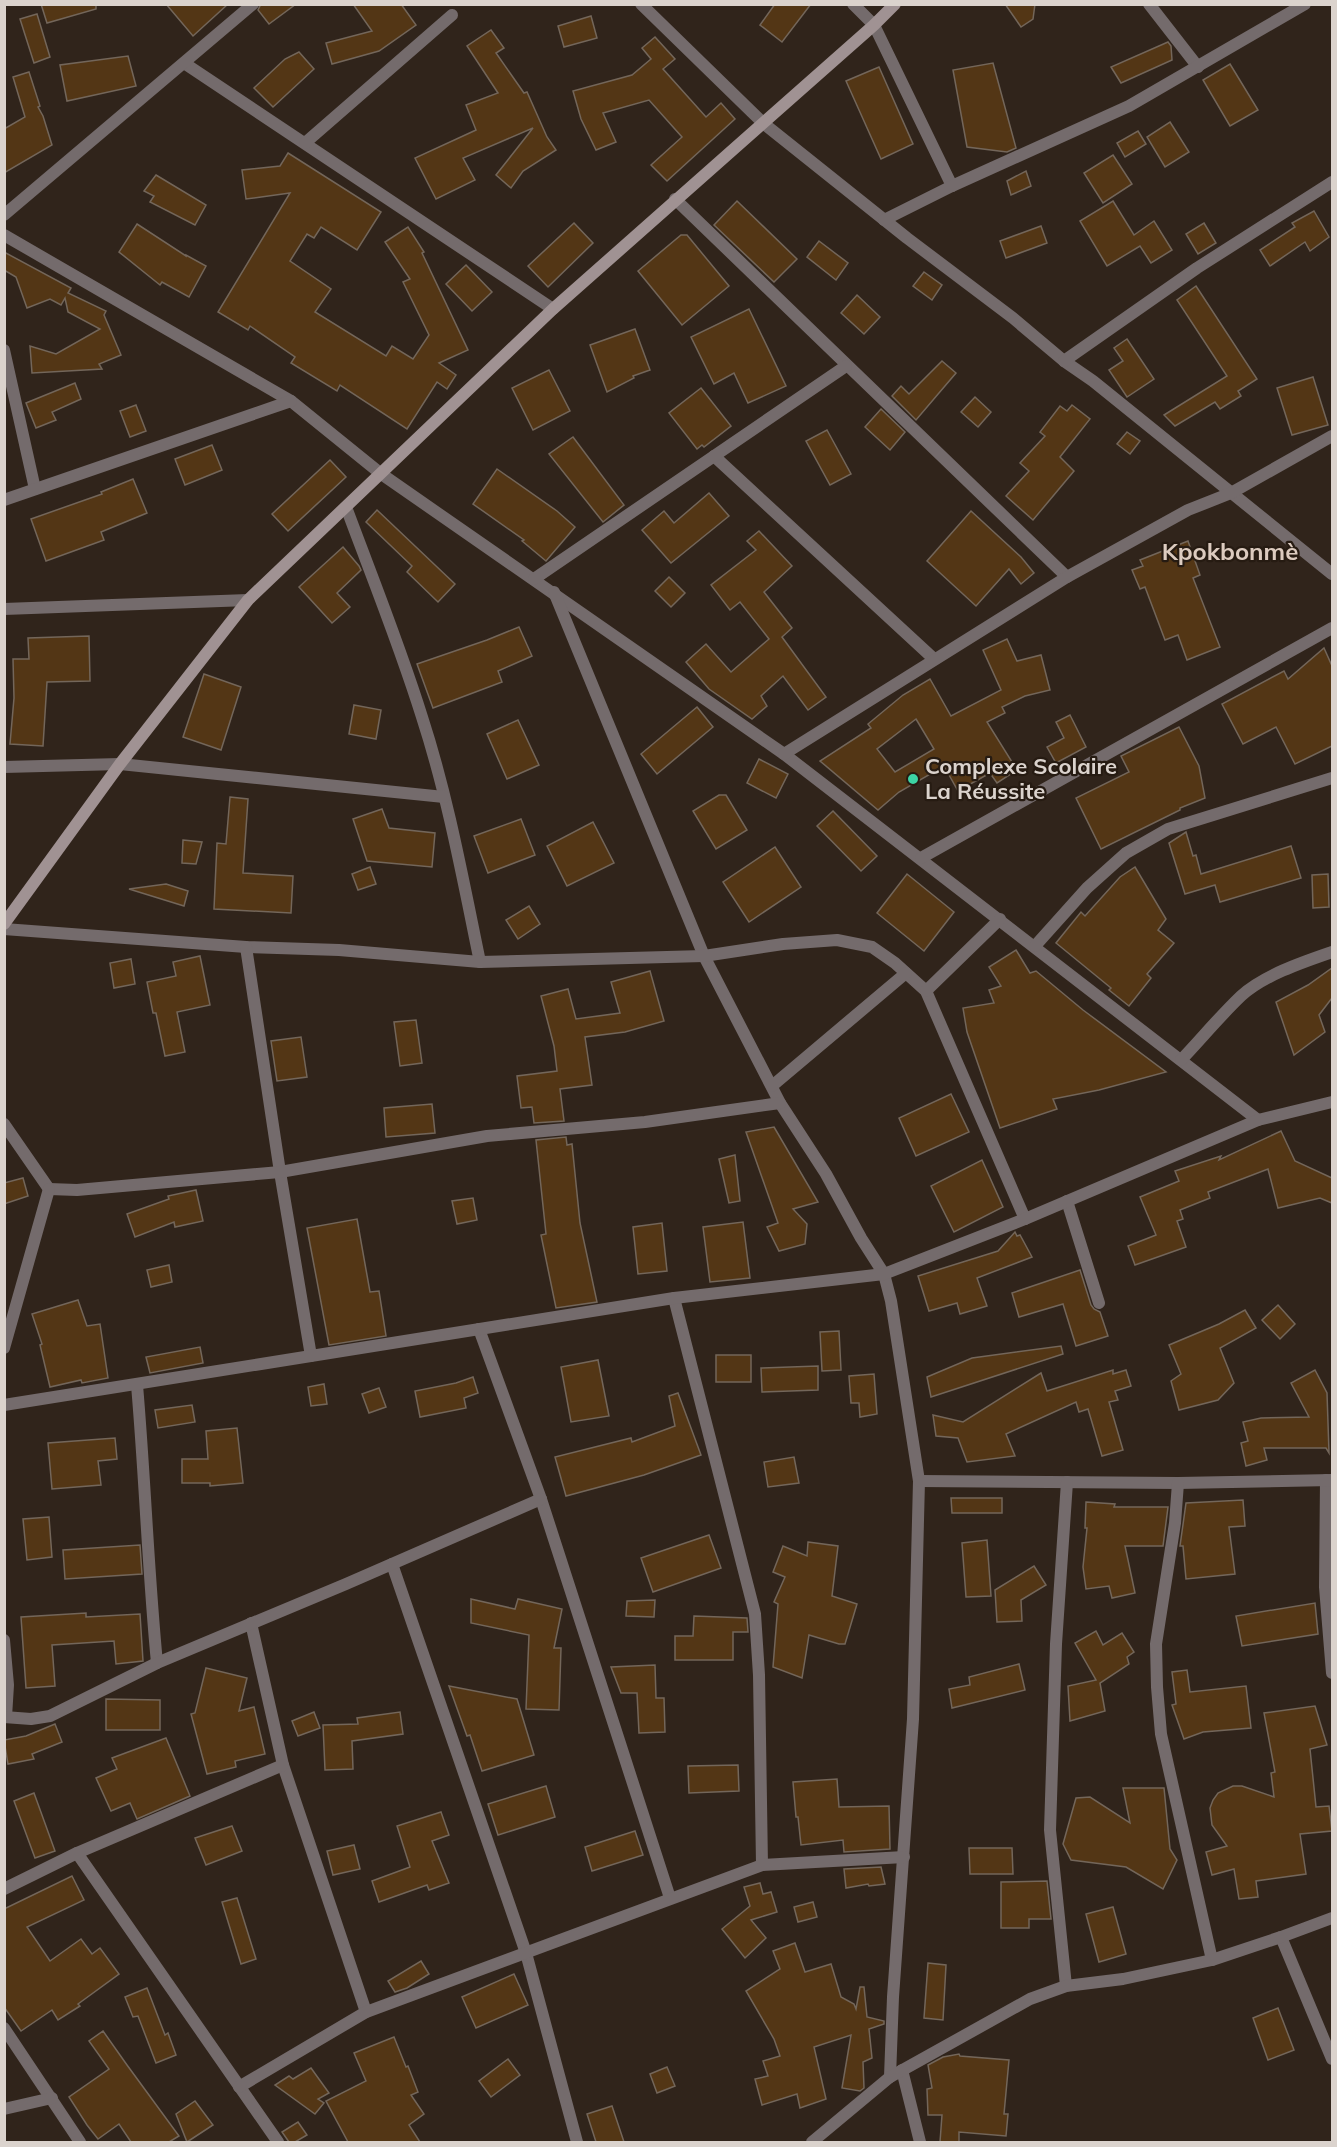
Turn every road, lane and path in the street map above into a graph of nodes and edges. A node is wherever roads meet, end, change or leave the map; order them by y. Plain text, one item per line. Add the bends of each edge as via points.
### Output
1 (253, 4) edge
2 (641, 4) edge
3 (853, 4) edge
4 (895, 4) edge
5 (1149, 4) edge
6 (1305, 4) edge
7 (452, 15) dead end
8 (874, 25) junction
9 (184, 63) junction
10 (1198, 67) junction
11 (763, 123) junction
12 (305, 143) junction
13 (1332, 182) edge
14 (952, 186) junction
15 (675, 199) junction
16 (4, 215) edge
17 (884, 220) junction
18 (4, 235) edge
19 (553, 309) junction
20 (4, 350) edge
21 (1064, 361) junction
22 (846, 366) junction
23 (291, 401) junction
24 (1332, 436) edge
25 (714, 456) junction
26 (380, 472) junction
27 (35, 489) junction
28 (1231, 493) junction
29 (4, 500) edge
30 (346, 507) junction
31 (1332, 574) edge
32 (1067, 577) junction
33 (534, 579) junction
34 (554, 592) junction
35 (248, 600) junction
36 (4, 609) edge
37 (1332, 628) edge
38 (934, 659) junction
39 (784, 754) junction
40 (120, 764) junction
41 (4, 766) edge
42 (1332, 778) edge
43 (444, 797) junction
44 (921, 858) junction
45 (9, 911) edge
46 (1000, 919) junction
47 (4, 924) edge
48 (4, 929) edge
49 (1035, 946) junction
50 (246, 947) junction
51 (1332, 952) edge
52 (704, 956) junction
53 (480, 962) junction
54 (906, 973) junction
55 (926, 991) junction
56 (1181, 1060) junction
57 (772, 1086) junction
58 (1332, 1102) edge
59 (780, 1103) junction
60 (1258, 1120) junction
61 (4, 1124) edge
62 (280, 1172) junction
63 (49, 1189) junction
64 (1067, 1201) junction
65 (1025, 1219) junction
66 (884, 1275) junction
67 (674, 1298) junction
68 (1098, 1303) dead end
69 (479, 1329) junction
70 (4, 1348) edge
71 (311, 1356) junction
72 (137, 1385) junction
73 (4, 1405) edge
74 (1329, 1480) edge
75 (919, 1481) junction
76 (1066, 1482) junction
77 (1178, 1483) junction
78 (541, 1498) junction
79 (392, 1564) junction
80 (251, 1623) junction
81 (4, 1640) edge
82 (158, 1663) junction
83 (1332, 1673) edge
84 (5, 1717) edge
85 (283, 1765) junction
86 (77, 1853) junction
87 (904, 1857) junction
88 (762, 1865) junction
89 (4, 1889) edge
90 (670, 1898) junction
91 (1332, 1918) edge
92 (1281, 1937) junction
93 (526, 1953) junction
94 (1212, 1960) junction
95 (1066, 1986) junction
96 (366, 2012) junction
97 (1318, 2022) junction
98 (1332, 2023) edge
99 (4, 2028) edge
100 (1332, 2059) edge
101 (902, 2070) junction
102 (890, 2077) junction
103 (239, 2087) junction
104 (52, 2098) junction
105 (4, 2109) edge
106 (80, 2142) edge
107 (278, 2142) edge
108 (577, 2142) edge
109 (812, 2142) edge
110 (920, 2142) edge

1 - 9 street
2 - 11 street
3 - 8 street
4 - 8 street
5 - 10 street
6 - 10 street
7 - 12 street
8 - 11 street
8 - 14 street
9 - 12 street
9 - 16 street
10 - 14 street via 1129,106
11 - 15 street
11 - 17 street
12 - 19 street
13 - 21 street via 1197,268
14 - 17 street
15 - 19 street
15 - 22 street
17 - 21 street
18 - 23 street
19 - 26 street
20 - 27 street
21 - 28 street
22 - 25 street
22 - 32 street
23 - 26 street
23 - 27 street
24 - 28 street
25 - 33 street
25 - 38 street
26 - 30 street
26 - 33 street
27 - 29 street
28 - 31 street
28 - 32 street via 1188,510
30 - 35 street
30 - 43 street via 423,719
32 - 38 street
33 - 34 street
34 - 39 street
34 - 52 street
35 - 36 street
35 - 40 street
37 - 44 street
38 - 39 street
39 - 44 street
40 - 41 street
40 - 43 street
40 - 45 street
42 - 49 street via 1168,829 1125,853 1086,888
43 - 53 street
44 - 46 street
45 - 47 street
46 - 49 street
46 - 55 street
48 - 50 street
49 - 56 street
50 - 53 street
50 - 62 street
51 - 56 street via 1272,976 1243,995
52 - 53 street
52 - 54 street via 837,940 872,946
52 - 57 street
54 - 55 street
54 - 57 street
55 - 65 street
56 - 60 street
57 - 59 street
58 - 60 street
59 - 62 street via 645,1122 487,1136
59 - 66 street
60 - 64 street
61 - 63 street
62 - 63 street via 77,1190
62 - 71 street
63 - 70 street
64 - 65 street
64 - 68 street
65 - 66 street
66 - 67 street
66 - 75 street
67 - 69 street
67 - 88 street via 755,1614
69 - 71 street
69 - 78 street
71 - 72 street
72 - 73 street
72 - 82 street
74 - 77 street
74 - 83 street via 1325,1587
75 - 76 street
75 - 87 street via 913,1719
76 - 77 street
76 - 95 street via 1050,1830
77 - 94 street via 1156,1644 1156,1687 1161,1734
78 - 79 street
78 - 90 street
79 - 80 street
79 - 93 street
80 - 82 street
80 - 85 street
81 - 84 street via 8,1685
82 - 84 street via 50,1716
85 - 86 street
85 - 96 street
86 - 89 street
86 - 103 street
87 - 88 street
87 - 102 street
88 - 90 street
90 - 93 street
91 - 92 street
92 - 94 street
92 - 97 street
93 - 96 street
93 - 108 street
94 - 95 street via 1123,1979
95 - 101 street via 1030,1999
96 - 103 street
97 - 98 street
97 - 100 street
99 - 104 street
101 - 102 street
101 - 110 street
102 - 109 street
103 - 107 street
104 - 105 street
104 - 106 street

